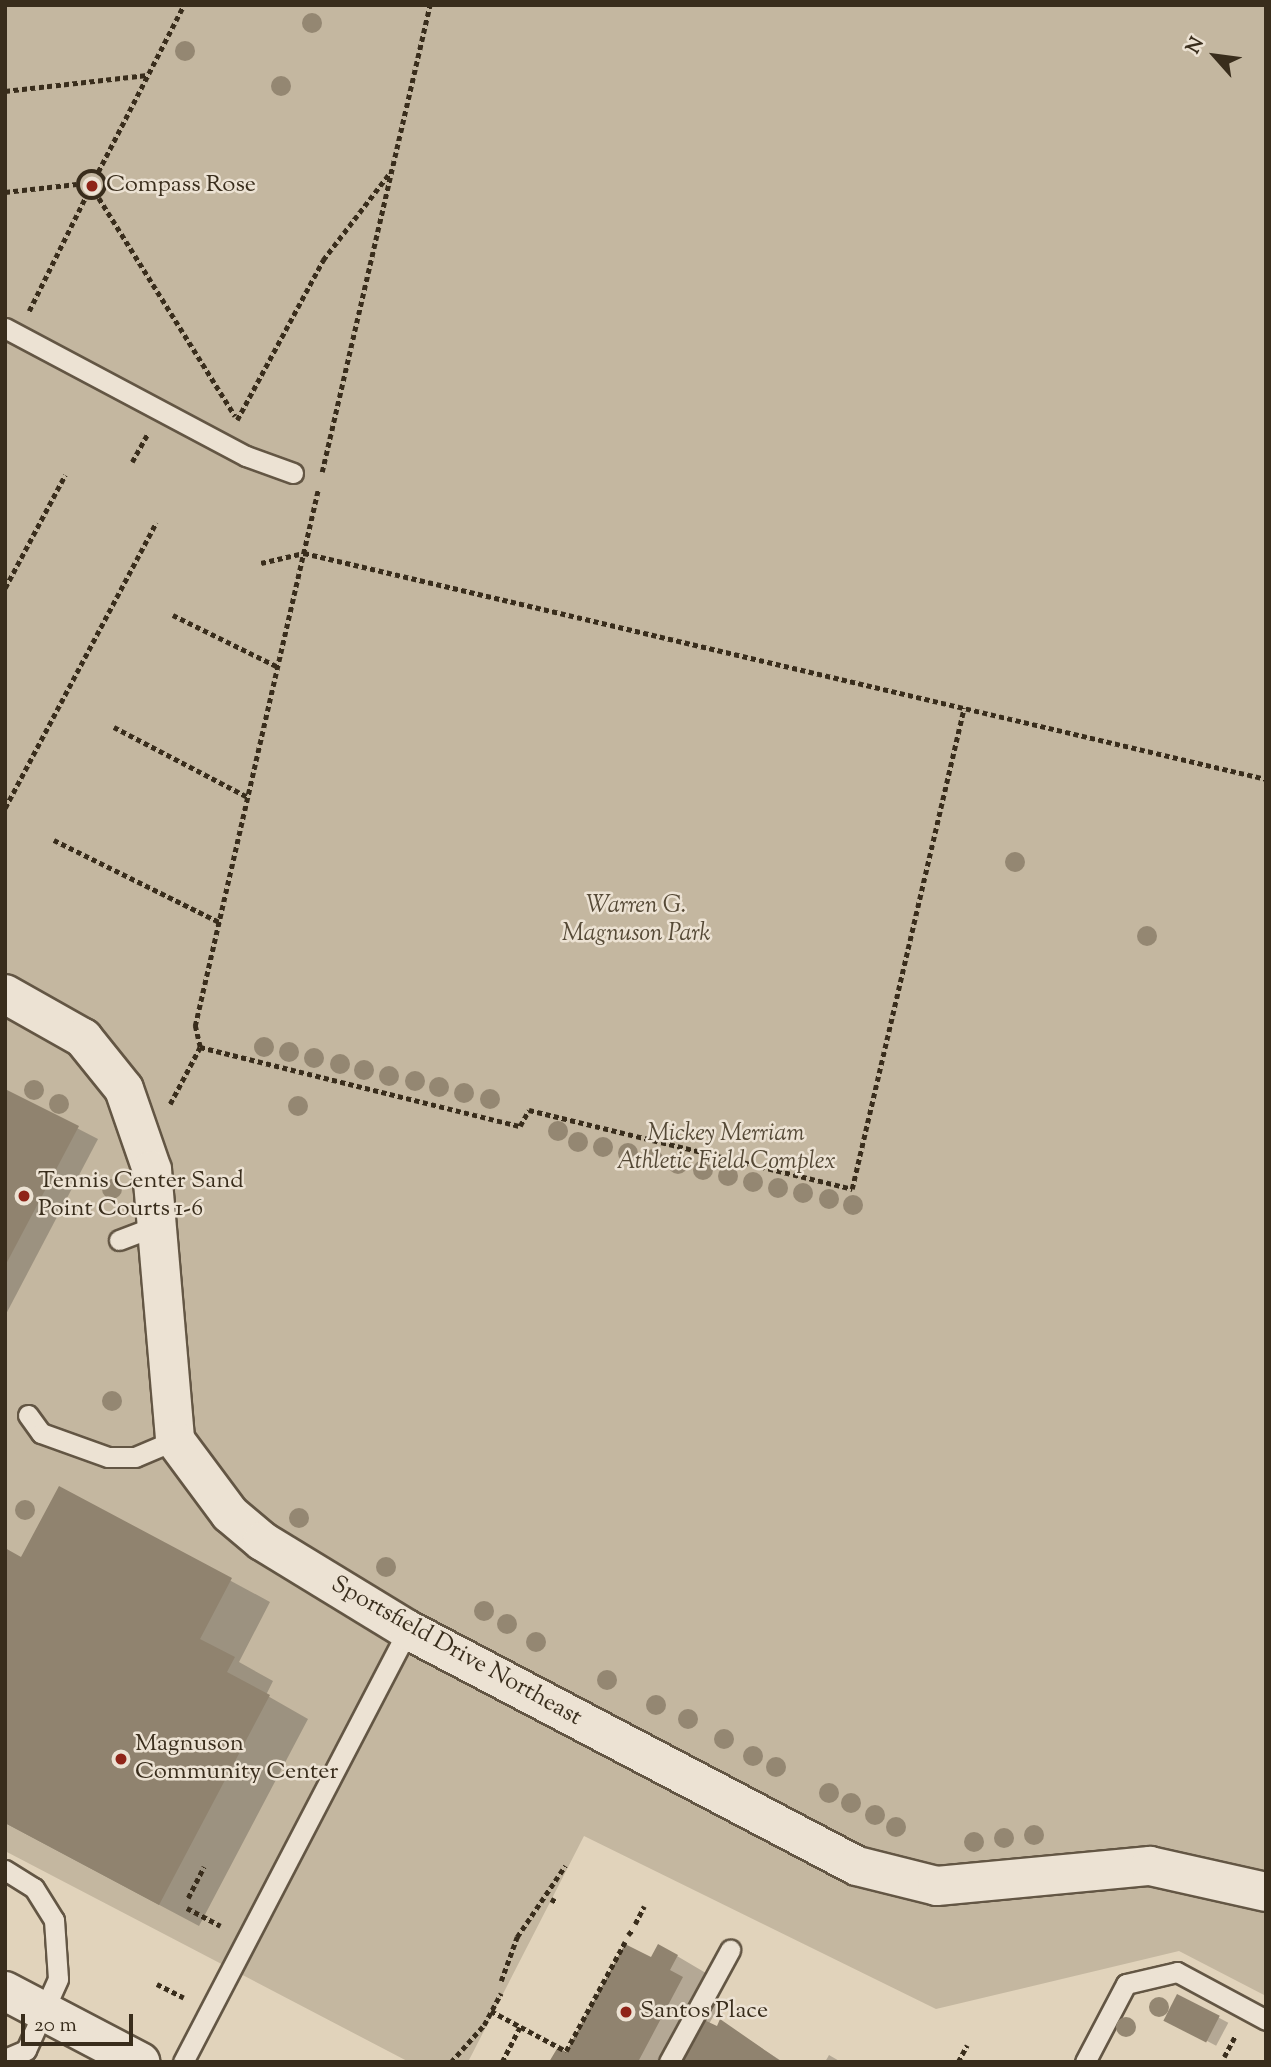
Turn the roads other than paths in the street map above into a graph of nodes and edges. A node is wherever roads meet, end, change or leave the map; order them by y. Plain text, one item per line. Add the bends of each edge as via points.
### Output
1 (5, 328) edge
2 (293, 473) road end
3 (5, 994) edge
4 (156, 1226) junction
5 (119, 1240) dead end
6 (28, 1415) dead end
7 (175, 1440) junction
8 (408, 1630) junction
9 (5, 1870) edge
10 (1266, 1892) edge
11 (730, 1950) dead end
12 (5, 1991) edge
13 (45, 2013) junction
14 (1266, 2020) edge
15 (5, 2059) edge
16 (140, 2062) edge
17 (183, 2062) edge
18 (669, 2062) edge
19 (1085, 2062) edge

1 - 2 lane via 246,456
3 - 4 street via 83,1038 124,1089 152,1170
4 - 5 lane
4 - 7 street
6 - 7 lane via 41,1433 108,1457 135,1457
7 - 8 street, Sportsfield Drive Northeast via 230,1514 262,1541
8 - 10 street, Sportsfield Drive Northeast via 857,1866 937,1886 1150,1866
8 - 17 lane
9 - 13 lane via 33,1888 54,1920 58,1979
11 - 18 lane
12 - 13 street
13 - 15 lane via 26,2050
13 - 16 street
14 - 19 lane via 1177,1972 1164,1975 1126,1984

